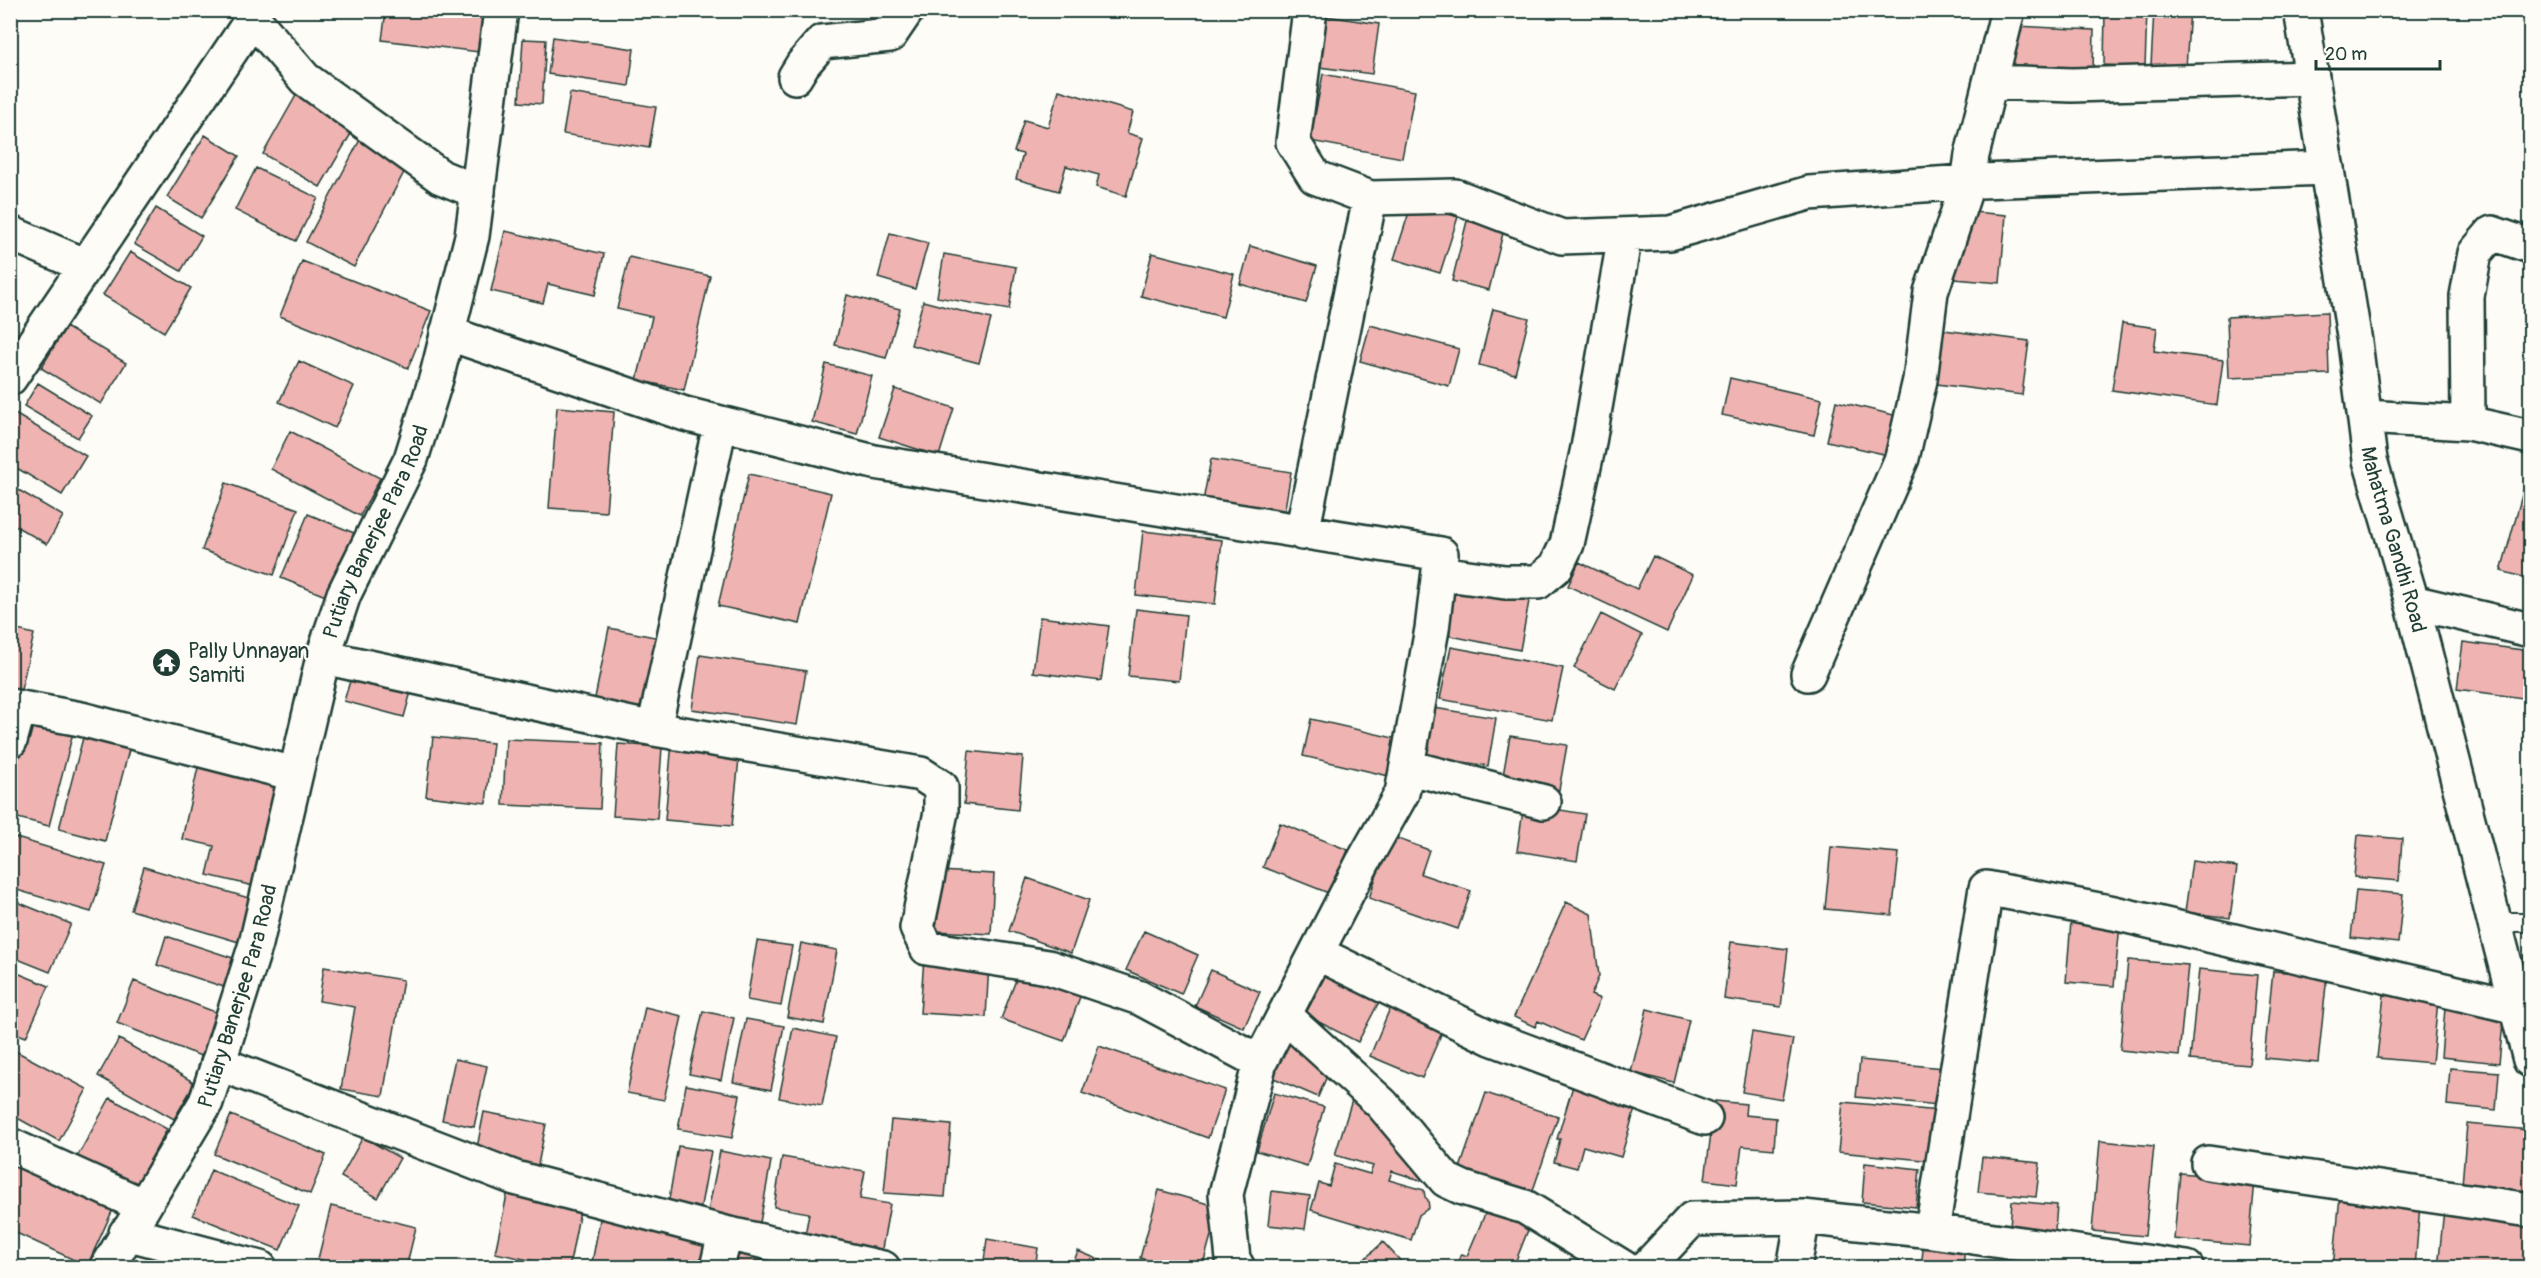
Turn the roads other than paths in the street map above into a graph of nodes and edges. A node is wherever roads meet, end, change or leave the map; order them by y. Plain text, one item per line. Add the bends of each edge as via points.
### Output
1 (501, 10) edge
2 (907, 10) edge
3 (1310, 10) edge
4 (2008, 10) edge
5 (2301, 10) edge
6 (249, 14) edge
7 (795, 77) dead end
8 (2312, 78) junction
9 (1990, 82) junction
10 (2327, 168) junction
11 (1968, 182) junction
12 (478, 192) junction
13 (1370, 198) junction
14 (10, 234) edge
15 (1625, 235) junction
16 (2530, 246) edge
17 (86, 266) junction
18 (447, 333) junction
19 (20, 346) edge
20 (10, 378) edge
21 (2365, 417) junction
22 (2468, 423) junction
23 (720, 424) junction
24 (2530, 437) edge
25 (1302, 533) junction
26 (1439, 573) junction
27 (2412, 602) junction
28 (2530, 630) edge
29 (322, 657) junction
30 (1808, 674) dead end
31 (15, 707) edge
32 (654, 729) junction
33 (10, 741) edge
34 (1407, 767) junction
35 (295, 774) junction
36 (1544, 802) dead end
37 (2495, 922) junction
38 (2530, 922) edge
39 (1317, 953) junction
40 (2517, 1007) junction
41 (1284, 1015) junction
42 (2530, 1060) edge
43 (1260, 1062) junction
44 (218, 1063) junction
45 (1706, 1118) dead end
46 (10, 1145) edge
47 (2208, 1163) dead end
48 (2530, 1210) edge
49 (1803, 1217) junction
50 (134, 1219) junction
51 (1932, 1231) junction
52 (725, 1233) junction
53 (1994, 1255) edge
54 (107, 1268) edge
55 (260, 1268) edge
56 (717, 1268) edge
57 (883, 1268) edge
58 (1238, 1268) edge
59 (1624, 1268) edge
60 (1646, 1268) edge
61 (1794, 1268) edge
62 (2187, 1268) edge

1 - 12 street, Putiary Banerjee Para Road
2 - 7 street via 890,35 822,42
3 - 13 street via 1293,142 1315,177
4 - 9 street
5 - 8 street, Mahatma Gandhi Road
6 - 12 street via 305,80 441,177
6 - 17 street
8 - 9 street via 2072,85
8 - 10 street, Mahatma Gandhi Road
9 - 11 street
10 - 11 street
10 - 21 street, Mahatma Gandhi Road
11 - 15 street via 1809,193 1670,233
11 - 30 street via 1931,292 1920,380 1902,458
12 - 18 street, Putiary Banerjee Para Road via 472,237
13 - 15 street via 1455,196 1562,237
13 - 25 street
14 - 17 street
15 - 26 street via 1588,448 1566,544 1556,567 1538,582
16 - 22 street via 2492,233 2475,253 2467,296
17 - 19 street
18 - 23 street
18 - 29 street, Putiary Banerjee Para Road via 411,459 344,594
19 - 20 street
21 - 22 street
21 - 27 street, Mahatma Gandhi Road via 2370,460
22 - 24 street
23 - 25 street via 874,462
23 - 32 street
25 - 26 street via 1441,554
26 - 34 street
27 - 28 street
27 - 37 street, Mahatma Gandhi Road
29 - 32 street
29 - 35 street, Putiary Banerjee Para Road
31 - 33 street
31 - 35 street via 81,719
32 - 43 street via 921,774 941,787 941,812 917,928 927,948 1048,968 1140,998
34 - 36 street
34 - 39 street via 1402,793
35 - 44 street, Putiary Banerjee Para Road via 256,944
37 - 38 lane
37 - 40 street, Mahatma Gandhi Road
39 - 41 street
39 - 45 street via 1491,1038
40 - 42 street, Mahatma Gandhi Road
40 - 51 street via 2114,913 1986,888
41 - 43 street
41 - 59 street via 1382,1104 1446,1180 1526,1207
43 - 58 street via 1226,1194 1233,1259
44 - 50 street, Putiary Banerjee Para Road via 206,1102
44 - 52 street via 515,1178
46 - 50 street
47 - 48 street
49 - 51 street
49 - 60 street via 1692,1220
49 - 61 street
50 - 54 street, Putiary Banerjee Para Road
50 - 55 street
51 - 53 street
52 - 56 street
52 - 57 street
53 - 62 street

